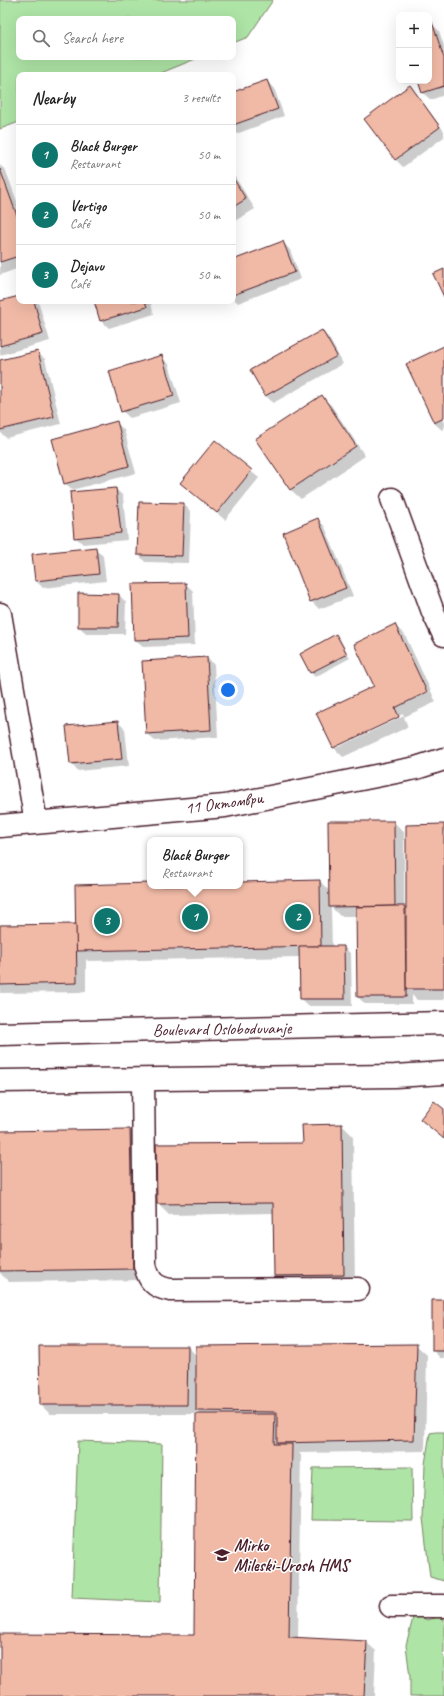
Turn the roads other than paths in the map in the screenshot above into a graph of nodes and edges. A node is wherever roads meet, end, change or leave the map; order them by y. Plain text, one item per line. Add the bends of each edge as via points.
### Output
1 (392, 499) dead end
2 (0, 614) edge
3 (444, 635) edge
4 (444, 760) edge
5 (36, 822) junction
6 (0, 826) edge
7 (444, 1023) edge
8 (0, 1034) edge
9 (444, 1073) edge
10 (143, 1080) junction
11 (0, 1081) edge
12 (358, 1289) dead end
13 (391, 1606) dead end
14 (444, 1606) edge

1 - 3 street via 433,612
2 - 5 street
4 - 5 street, 11 Октомври via 416,768 225,806
5 - 6 street, 11 Октомври
7 - 8 street, Boulevard Osloboduvanje
9 - 10 street
10 - 11 street
10 - 12 street via 145,1265 152,1282 170,1290
13 - 14 street

